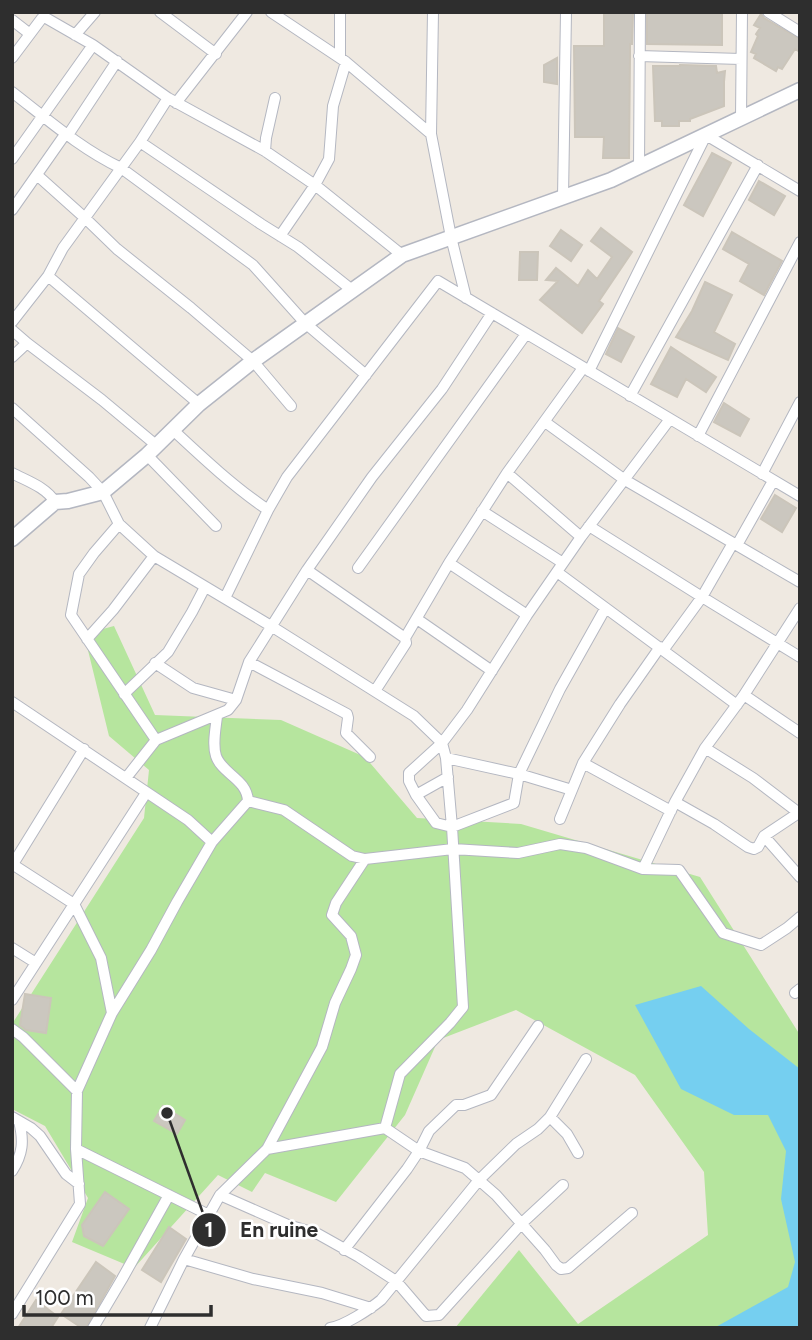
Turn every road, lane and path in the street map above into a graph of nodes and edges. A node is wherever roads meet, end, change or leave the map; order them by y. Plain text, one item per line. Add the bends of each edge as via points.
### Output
1 (160, 12) edge
2 (247, 12) edge
3 (271, 12) edge
4 (340, 12) edge
5 (433, 12) edge
6 (566, 12) edge
7 (640, 12) edge
8 (742, 12) edge
9 (768, 12) edge
10 (90, 14) edge
11 (12, 20) edge
12 (800, 32) edge
13 (30, 34) junction
14 (75, 35) junction
15 (93, 45) junction
16 (216, 54) junction
17 (639, 57) junction
18 (12, 58) edge
19 (741, 59) junction
20 (343, 60) junction
21 (117, 61) junction
22 (800, 90) edge
23 (12, 92) edge
24 (275, 98) dead end
25 (172, 101) junction
26 (43, 116) junction
27 (741, 118) junction
28 (67, 134) junction
29 (431, 134) junction
30 (706, 135) junction
31 (140, 142) junction
32 (265, 151) junction
33 (12, 159) edge
34 (758, 165) junction
35 (639, 167) junction
36 (121, 168) junction
37 (37, 176) junction
38 (315, 185) junction
39 (800, 191) edge
40 (563, 197) junction
41 (12, 210) edge
42 (85, 218) junction
43 (280, 236) junction
44 (451, 237) junction
45 (800, 243) edge
46 (402, 256) junction
47 (48, 276) junction
48 (352, 290) junction
49 (466, 298) junction
50 (492, 313) junction
51 (12, 322) edge
52 (305, 323) junction
53 (12, 330) edge
54 (526, 334) junction
55 (27, 343) junction
56 (12, 357) edge
57 (253, 361) junction
58 (586, 369) junction
59 (366, 375) junction
60 (630, 396) junction
61 (800, 402) edge
62 (199, 404) junction
63 (291, 406) dead end
64 (12, 408) edge
65 (670, 419) junction
66 (545, 422) junction
67 (173, 430) junction
68 (698, 436) junction
69 (151, 450) junction
70 (12, 473) edge
71 (507, 474) junction
72 (762, 474) junction
73 (625, 480) junction
74 (774, 481) junction
75 (103, 492) junction
76 (800, 496) edge
77 (55, 502) junction
78 (268, 510) junction
79 (482, 511) junction
80 (119, 524) junction
81 (216, 526) dead end
82 (589, 526) junction
83 (581, 537) junction
84 (12, 539) edge
85 (735, 544) junction
86 (153, 556) junction
87 (449, 563) junction
88 (560, 567) junction
89 (358, 568) dead end
90 (307, 570) junction
91 (800, 582) edge
92 (205, 587) junction
93 (702, 597) junction
94 (225, 598) junction
95 (605, 608) junction
96 (800, 608) edge
97 (527, 615) junction
98 (417, 619) junction
99 (271, 626) junction
100 (405, 638) junction
101 (87, 639) junction
102 (778, 643) junction
103 (662, 648) junction
104 (800, 656) edge
105 (249, 662) junction
106 (155, 663) junction
107 (492, 671) junction
108 (375, 691) junction
109 (124, 694) junction
110 (744, 695) junction
111 (236, 699) junction
112 (12, 702) edge
113 (737, 705) junction
114 (217, 716) junction
115 (800, 733) edge
116 (156, 740) junction
117 (442, 743) junction
118 (705, 748) junction
119 (84, 749) junction
120 (370, 757) dead end
121 (446, 758) junction
122 (583, 763) junction
123 (519, 774) junction
124 (448, 777) junction
125 (126, 778) junction
126 (572, 790) junction
127 (146, 793) junction
128 (416, 795) junction
129 (248, 801) junction
130 (673, 806) junction
131 (799, 812) edge
132 (560, 819) dead end
133 (452, 827) junction
134 (764, 836) junction
135 (212, 842) junction
136 (453, 849) junction
137 (365, 859) junction
138 (12, 864) edge
139 (643, 869) junction
140 (800, 877) edge
141 (74, 904) junction
142 (800, 917) edge
143 (12, 948) edge
144 (36, 963) junction
145 (12, 1000) edge
146 (112, 1013) junction
147 (538, 1026) dead end
148 (12, 1030) edge
149 (586, 1059) dead end
150 (77, 1091) junction
151 (550, 1117) junction
152 (16, 1119) edge
153 (385, 1128) junction
154 (76, 1149) junction
155 (267, 1149) junction
156 (419, 1151) junction
157 (578, 1153) dead end
158 (12, 1171) edge
159 (479, 1180) junction
160 (79, 1184) junction
161 (563, 1185) dead end
162 (169, 1195) junction
163 (219, 1195) junction
164 (632, 1213) dead end
165 (209, 1214) junction
166 (522, 1223) junction
167 (344, 1250) junction
168 (184, 1258) junction
169 (396, 1281) junction
170 (371, 1308) junction
171 (12, 1314) edge
172 (336, 1327) edge
173 (93, 1328) edge
174 (150, 1328) edge

1 - 16 street
2 - 16 street
3 - 20 street
4 - 20 street
5 - 29 street
6 - 40 street
7 - 17 street
8 - 19 street
9 - 12 street
10 - 14 street
11 - 13 street
13 - 14 street via 44,17
13 - 18 street
14 - 15 street
15 - 21 street
15 - 26 street
16 - 25 street
17 - 19 street
17 - 35 street
19 - 27 street
20 - 29 street
20 - 38 street via 329,159
21 - 25 street
21 - 28 street
22 - 27 street
23 - 26 street
24 - 32 street
25 - 31 street
25 - 32 street
26 - 28 street
26 - 33 street
27 - 30 street
28 - 36 street
28 - 37 street
29 - 44 street
30 - 34 street
30 - 35 street
30 - 58 street
31 - 36 street
31 - 43 street
32 - 38 street
34 - 39 street
34 - 60 street
35 - 40 street
36 - 42 street
36 - 52 street via 253,265
37 - 41 street
37 - 42 street
38 - 43 street
38 - 46 street
40 - 44 street
42 - 47 street
42 - 57 street
43 - 48 street
44 - 46 street
44 - 49 street
45 - 68 street
46 - 48 street
47 - 51 street
47 - 62 street
48 - 52 street
49 - 50 street
49 - 59 street via 438,281
50 - 54 street
50 - 90 street via 442,389
52 - 57 street
52 - 59 street
53 - 55 street
54 - 58 street
54 - 89 street
55 - 56 street
55 - 69 street via 102,400
57 - 62 street
57 - 63 street
58 - 60 street
58 - 66 street
59 - 78 street via 287,477
60 - 65 street
61 - 72 street
62 - 67 street
64 - 75 street
65 - 68 street
65 - 73 street
66 - 71 street
66 - 73 street
67 - 69 street
67 - 78 street
68 - 72 street
69 - 75 street
69 - 81 street
70 - 77 street via 43,489
71 - 79 street
71 - 83 street
72 - 74 street
73 - 82 street
73 - 85 street
74 - 76 street
74 - 85 street
75 - 77 street
75 - 80 street
77 - 84 street
78 - 94 street
79 - 87 street
79 - 88 street
80 - 86 street
80 - 101 street via 79,574 71,615
82 - 83 street
82 - 93 street
83 - 88 street
85 - 91 street
85 - 93 street
86 - 92 street
86 - 101 street
87 - 97 street
87 - 98 street
88 - 95 street
88 - 97 street
90 - 99 street
90 - 100 street
92 - 94 street
92 - 106 street via 168,652
93 - 102 street
93 - 103 street
94 - 99 street
95 - 103 street
95 - 123 street
96 - 102 street
97 - 107 street
98 - 100 street
98 - 107 street
99 - 105 street
99 - 108 street
100 - 108 street
101 - 109 street
102 - 104 street
102 - 110 street
103 - 113 street
103 - 122 street
105 - 111 street
105 - 120 street via 347,713 346,733
106 - 109 street
106 - 111 street via 193,688
107 - 117 street
108 - 117 street via 414,716
109 - 116 street
110 - 113 street
110 - 115 street
111 - 114 street
112 - 119 street
113 - 118 street
114 - 116 street
114 - 129 street via 216,756 247,791
116 - 125 street
117 - 121 street
117 - 128 street via 409,773
118 - 130 street
118 - 131 street
119 - 125 street
119 - 138 street
121 - 123 street
121 - 124 street
122 - 126 street
122 - 130 street
123 - 126 street
123 - 133 street via 514,803
124 - 128 street
124 - 133 street
125 - 127 street
126 - 132 street
127 - 135 street
127 - 141 street
128 - 133 street via 436,823
129 - 135 street
129 - 137 street via 285,810 352,856
130 - 134 street via 754,849
130 - 139 street
131 - 134 street
133 - 136 street
134 - 140 street
135 - 146 street
136 - 137 street
136 - 139 street via 518,853 560,844 586,848
136 - 153 street via 463,1007 400,1074
137 - 155 street via 335,903 332,915 351,936 354,962 322,1047
138 - 141 street
139 - 142 street via 679,870 723,933 761,945
141 - 144 street
141 - 146 street via 100,958
143 - 144 street
144 - 145 street
146 - 150 street
147 - 156 street via 491,1095 456,1105 429,1131
148 - 150 street
149 - 151 street
150 - 154 street
151 - 157 street
151 - 159 street
152 - 158 street via 22,1131 22,1150
152 - 160 street via 40,1136 66,1174
153 - 155 street
153 - 156 street
154 - 160 street
154 - 162 street
155 - 163 street
156 - 159 street via 465,1168
156 - 167 street
159 - 166 street
159 - 169 street
160 - 171 street via 80,1204
161 - 166 street
162 - 165 street
162 - 173 street
163 - 165 street
163 - 167 street via 318,1234
164 - 166 street via 565,1269 556,1265
165 - 168 street
166 - 169 street via 439,1315 426,1316
167 - 169 street
168 - 170 street
168 - 174 street
169 - 170 street
170 - 172 street

